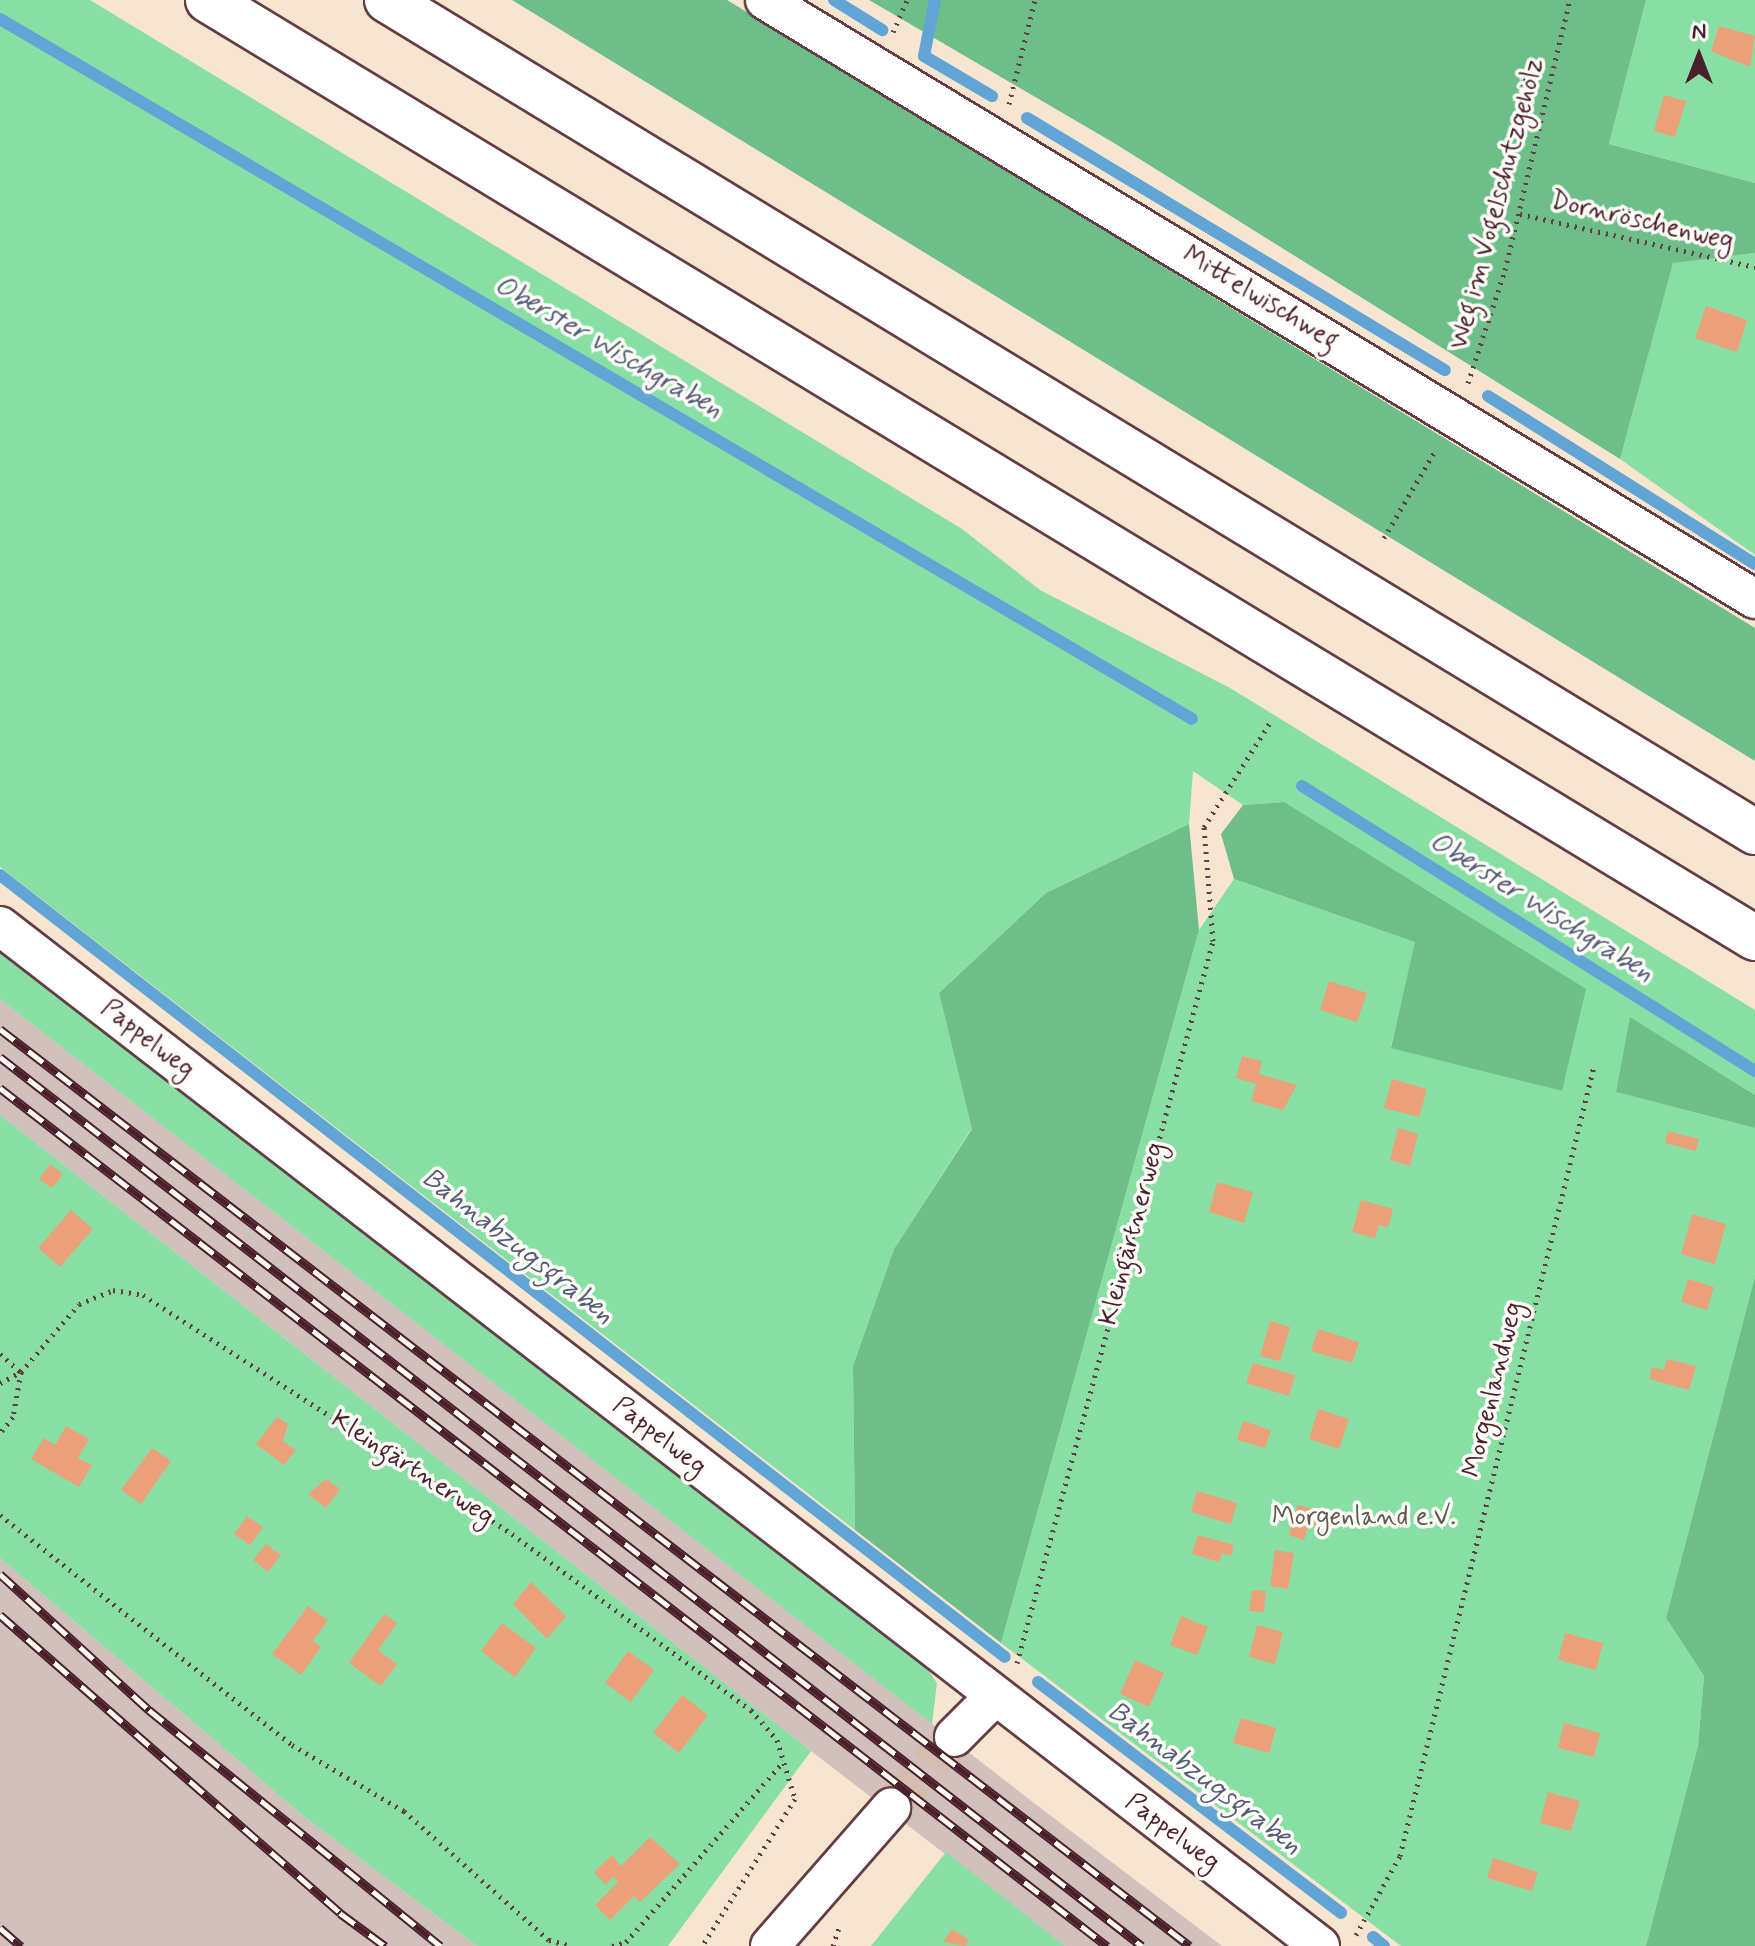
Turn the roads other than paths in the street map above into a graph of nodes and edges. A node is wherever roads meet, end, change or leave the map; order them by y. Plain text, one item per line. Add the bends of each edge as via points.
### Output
1 (208, 0) edge
2 (387, 0) edge
3 (765, 0) edge
4 (1755, 599) edge
5 (1755, 832) edge
6 (0, 926) edge
7 (1755, 938) edge
8 (994, 1697) junction
9 (954, 1737) tunnel mouth
10 (891, 1808) tunnel mouth
11 (770, 1946) edge
12 (1320, 1946) edge

1 - 7 highway
2 - 5 highway
3 - 4 street, Mittelwischweg
6 - 8 street, Pappelweg
8 - 9 street
8 - 12 street, Pappelweg
10 - 11 street

